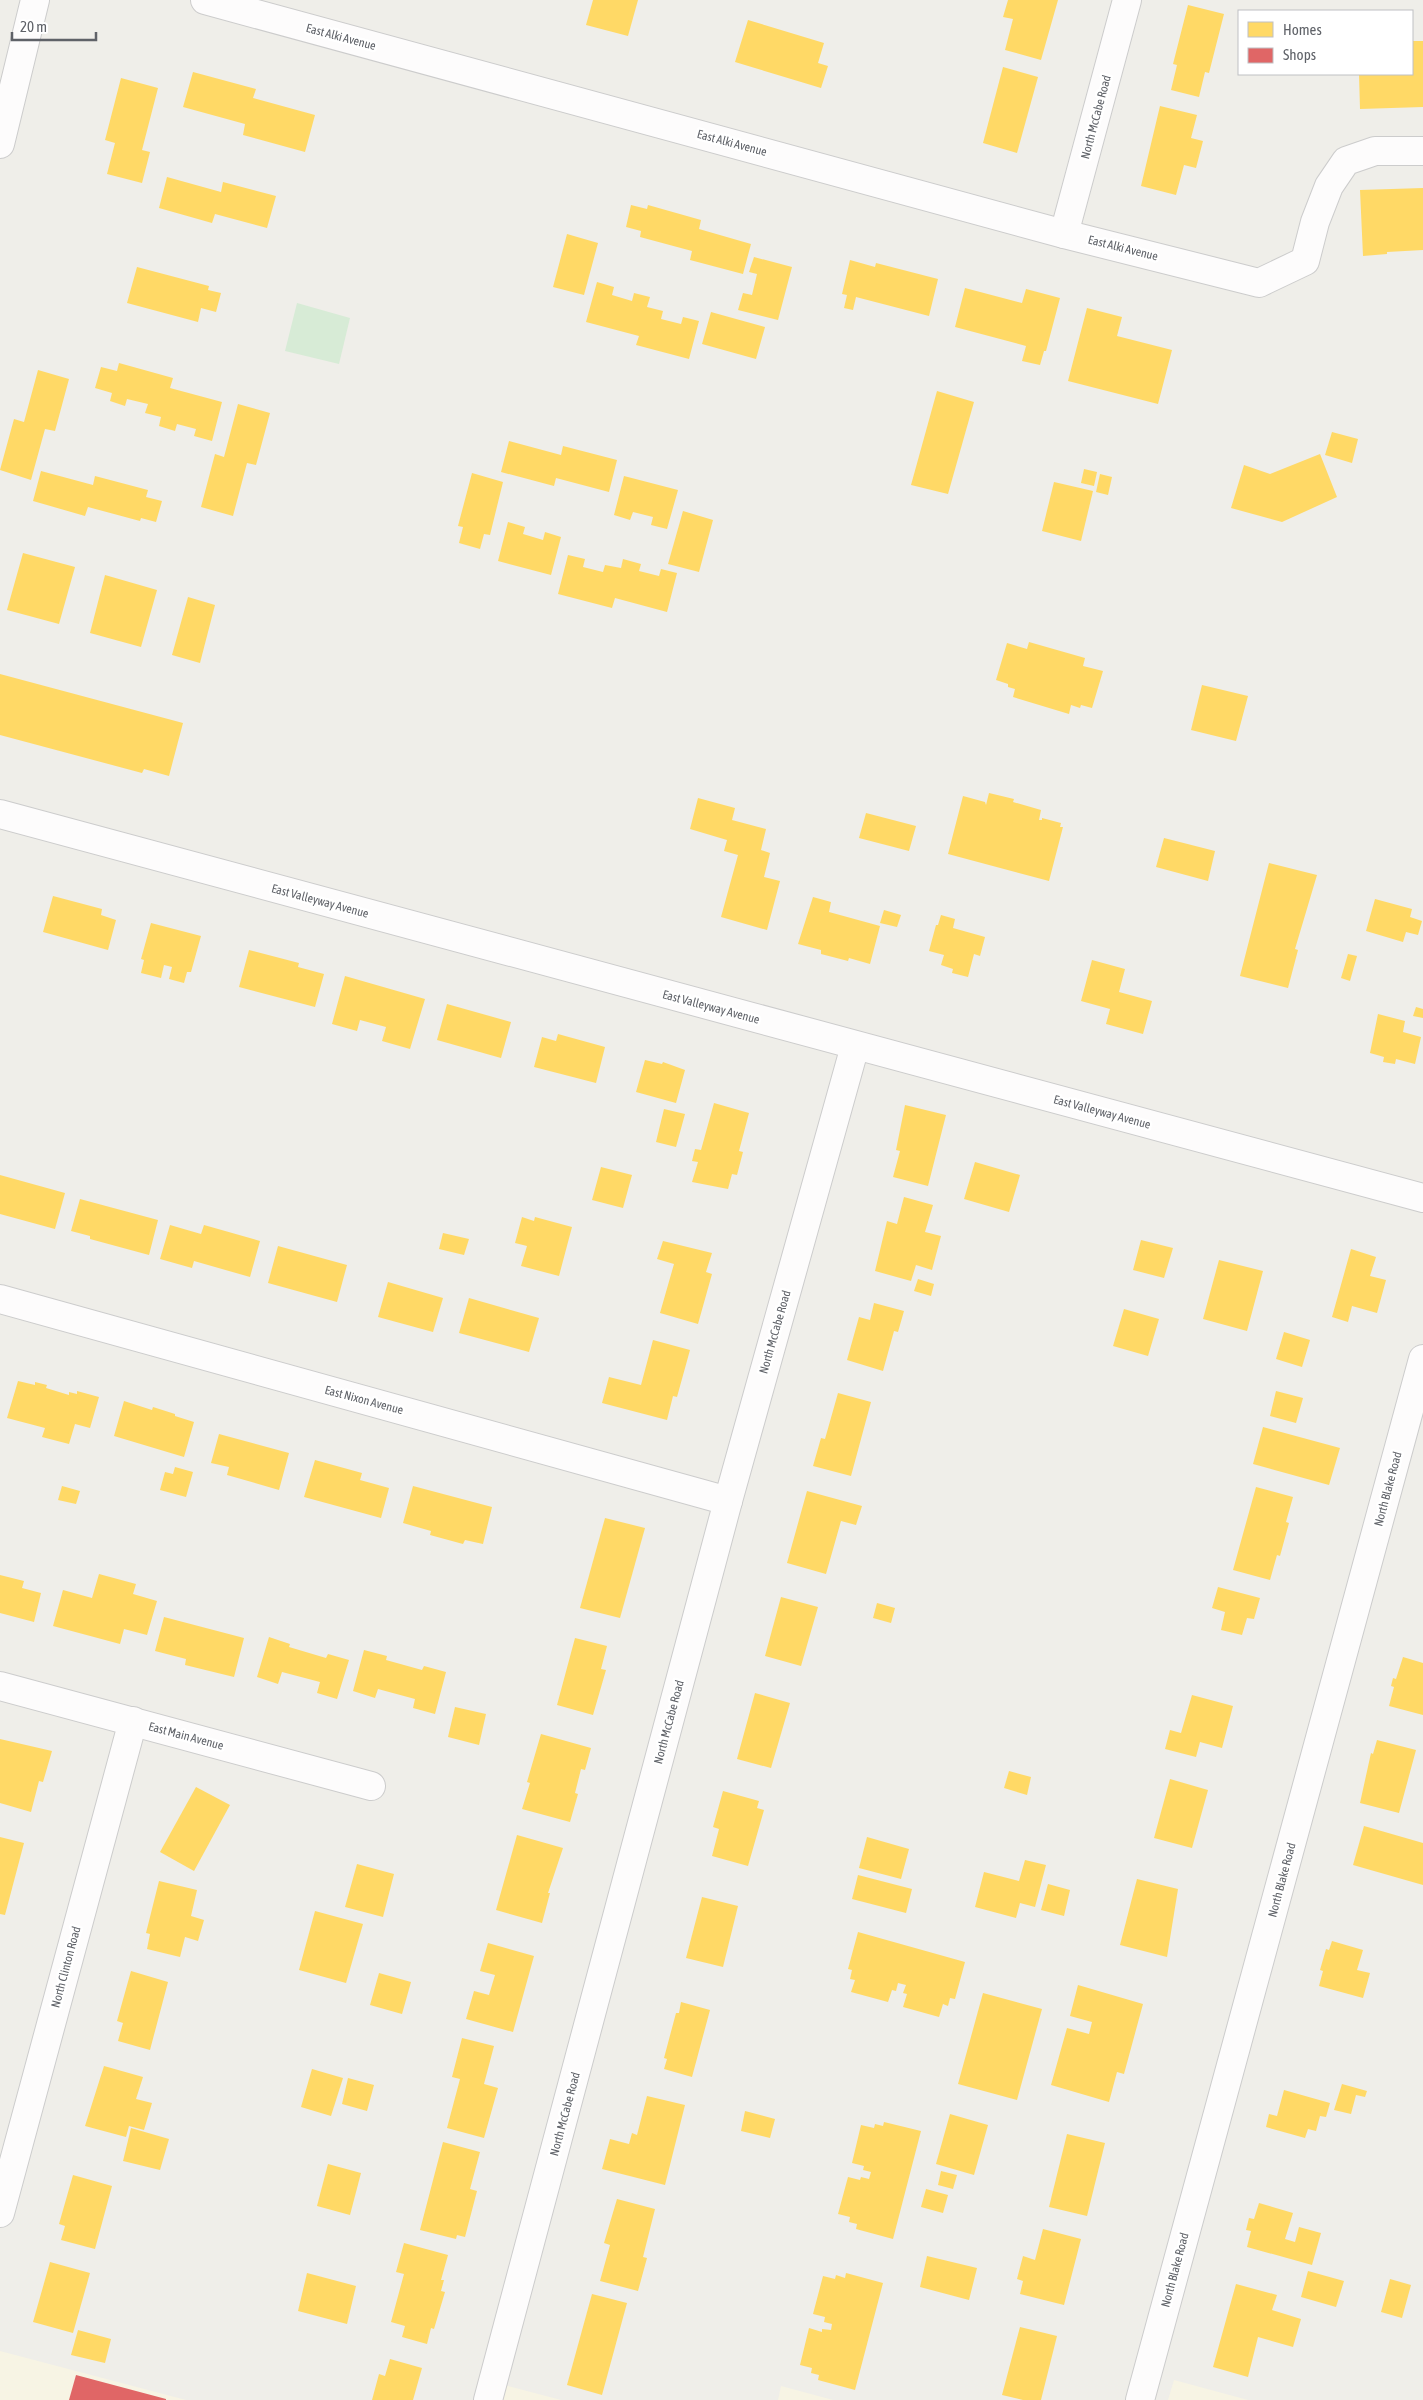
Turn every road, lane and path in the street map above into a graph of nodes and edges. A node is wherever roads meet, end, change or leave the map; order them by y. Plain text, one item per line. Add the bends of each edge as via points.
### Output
1 (35, 0) edge
2 (205, 0) edge
3 (1127, 0) edge
4 (0, 144) edge
5 (1423, 151) edge
6 (1064, 234) junction
7 (0, 814) edge
8 (855, 1046) junction
9 (1423, 1198) edge
10 (0, 1299) edge
11 (1423, 1359) edge
12 (728, 1500) junction
13 (0, 1686) edge
14 (132, 1721) junction
15 (371, 1786) dead end
16 (0, 2213) edge
17 (488, 2400) edge
18 (1140, 2400) edge

1 - 4 street
2 - 6 street, East Alki Avenue
3 - 6 street, North McCabe Road
5 - 6 street, East Alki Avenue via 1375,151 1346,161 1329,186 1305,261 1259,283
7 - 8 street, East Valleyway Avenue
8 - 9 street, East Valleyway Avenue
8 - 12 street, North McCabe Road
10 - 12 street, East Nixon Avenue
11 - 18 street, North Blake Road
12 - 17 street, North McCabe Road
13 - 14 street, East Main Avenue
14 - 15 street, East Main Avenue
14 - 16 street, North Clinton Road

